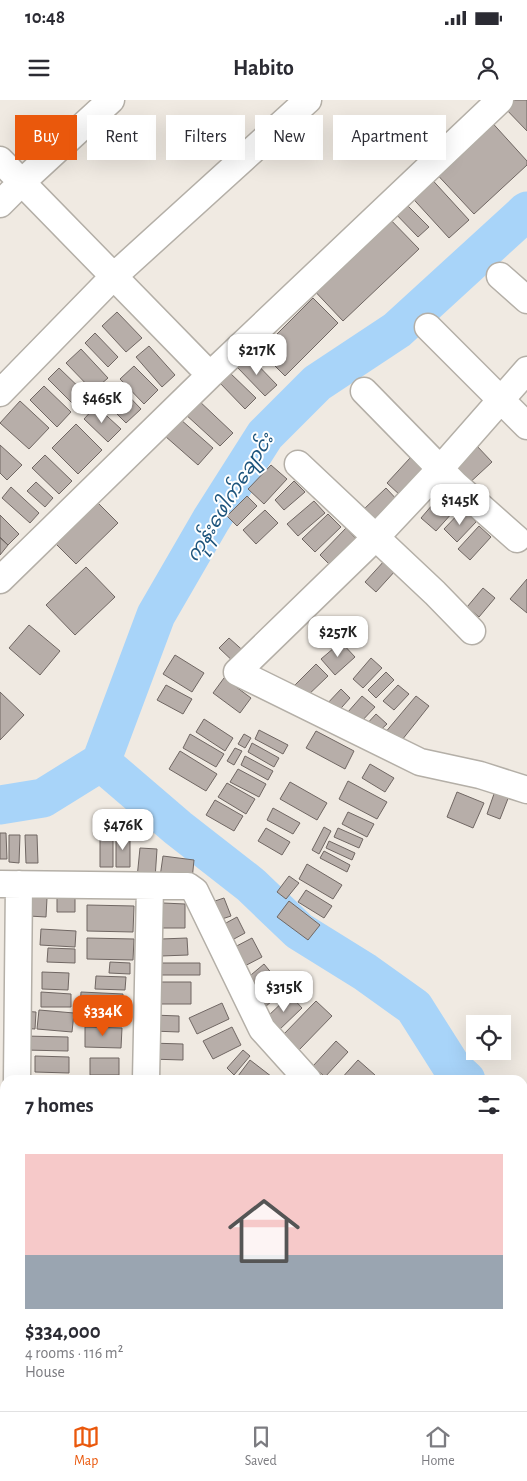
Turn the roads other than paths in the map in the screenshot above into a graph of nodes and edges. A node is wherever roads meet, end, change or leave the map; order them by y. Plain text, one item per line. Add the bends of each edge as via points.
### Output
1 (111, 100) edge
2 (308, 100) edge
3 (500, 100) edge
4 (0, 160) edge
5 (22, 182) junction
6 (0, 204) edge
7 (114, 276) junction
8 (500, 276) dead end
9 (527, 300) edge
10 (428, 327) dead end
11 (527, 370) edge
12 (210, 375) junction
13 (364, 391) dead end
14 (0, 392) edge
15 (501, 400) junction
16 (527, 426) edge
17 (298, 464) dead end
18 (440, 470) junction
19 (376, 537) junction
20 (517, 538) dead end
21 (0, 580) edge
22 (472, 632) dead end
23 (527, 790) edge
24 (6, 882) edge
25 (150, 886) junction
26 (17, 1075) edge
27 (146, 1075) edge
28 (302, 1075) edge

1 - 5 street
2 - 7 street
3 - 12 street
4 - 5 street
5 - 6 street
5 - 7 street
7 - 12 street
7 - 14 street
8 - 9 street
10 - 15 street
11 - 15 street
12 - 21 street
13 - 18 street
15 - 16 street
15 - 18 street
17 - 19 street
18 - 19 street
18 - 20 street
19 - 22 street
19 - 23 street via 238,672 420,762 480,775
24 - 25 street
24 - 26 street
25 - 27 street
25 - 28 street via 188,886 196,891 262,1029

